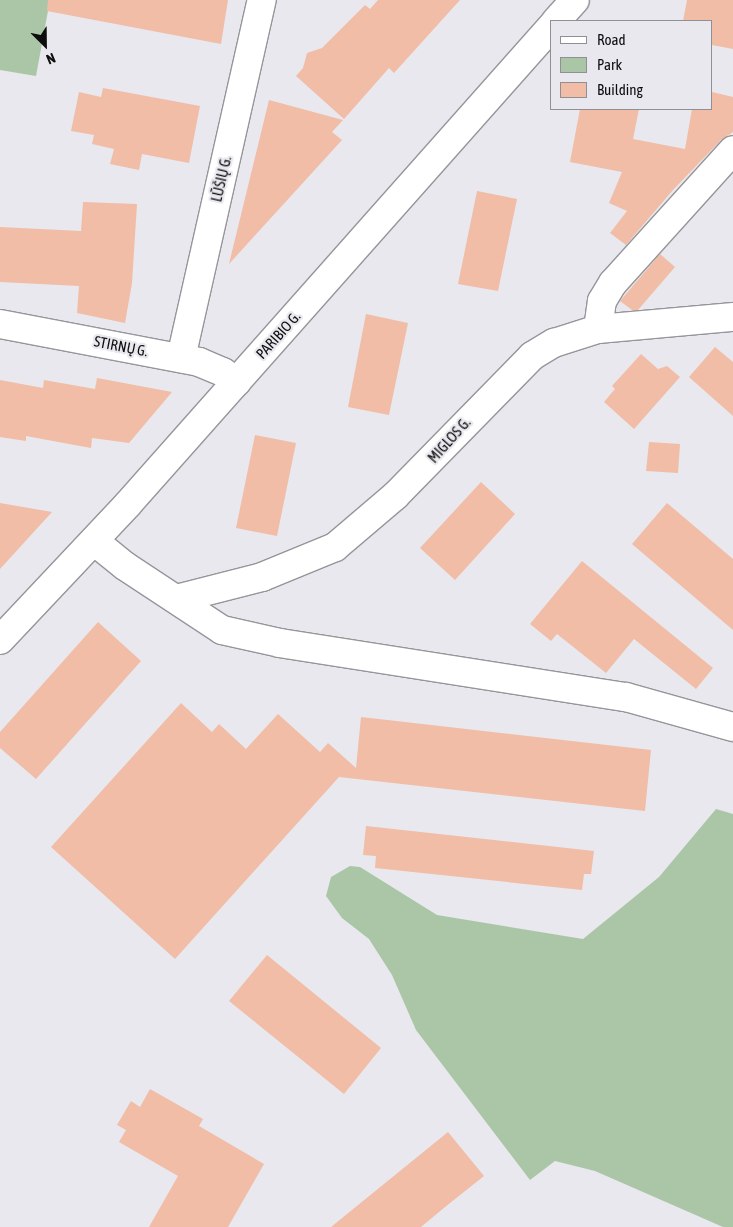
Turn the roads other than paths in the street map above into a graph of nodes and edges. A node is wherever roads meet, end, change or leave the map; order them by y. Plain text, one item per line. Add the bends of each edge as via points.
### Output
1 (262, 0) edge
2 (575, 0) edge
3 (557, 20) edge
4 (550, 28) edge
5 (733, 150) edge
6 (733, 317) edge
7 (0, 324) edge
8 (598, 329) junction
9 (181, 358) junction
10 (236, 382) junction
11 (94, 540) junction
12 (176, 599) junction
13 (0, 640) edge
14 (733, 727) edge

1 - 9 street, LŪŠIŲ G.
2 - 3 street
4 - 10 street, PARIBIO G.
5 - 8 street via 613,283 602,301
6 - 8 street, MIGLOS G.
7 - 9 street, STIRNŲ G.
8 - 12 street, MIGLOS G. via 576,334 532,356 395,496 335,547 262,577
9 - 10 street, STIRNŲ G. via 215,368
10 - 11 street, PARIBIO G.
11 - 12 street via 125,566
11 - 13 street, PARIBIO G.
12 - 14 street via 222,630 280,643 626,697

